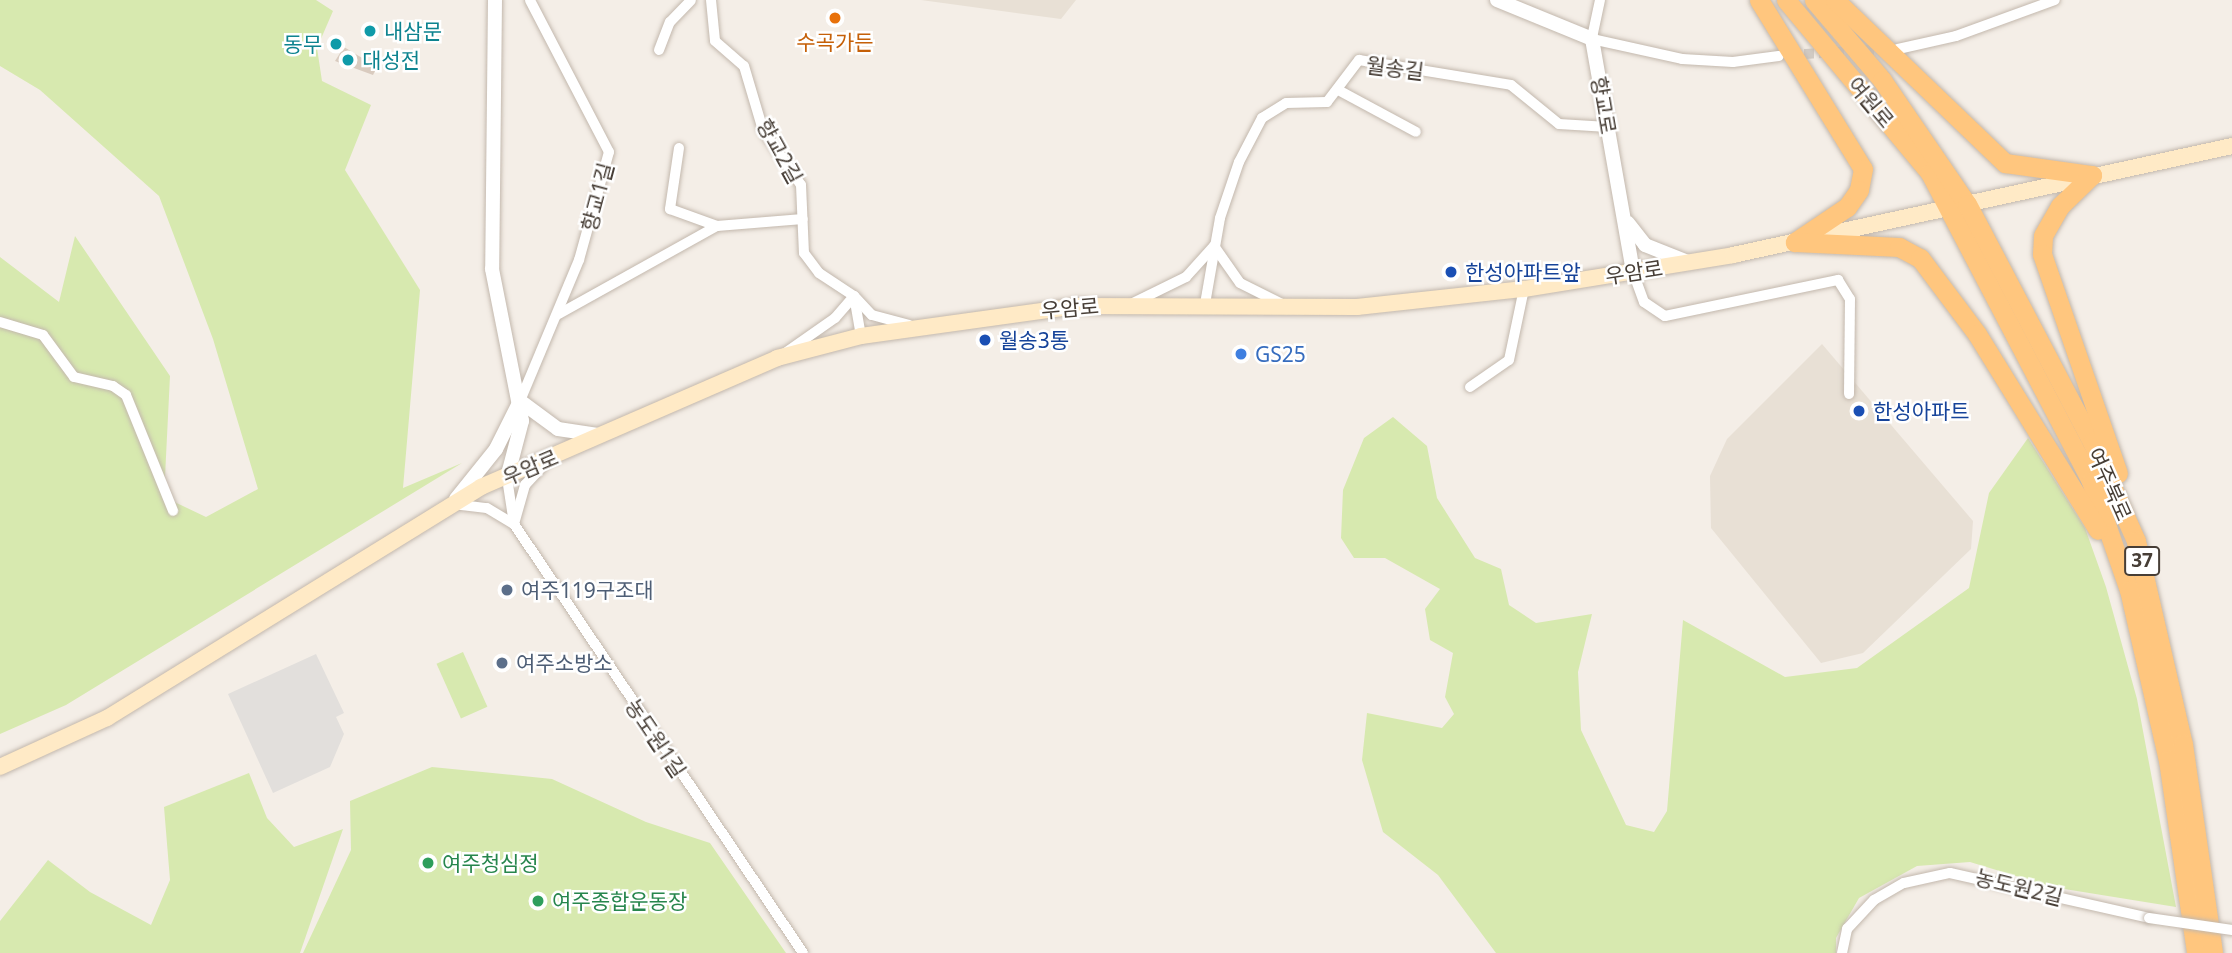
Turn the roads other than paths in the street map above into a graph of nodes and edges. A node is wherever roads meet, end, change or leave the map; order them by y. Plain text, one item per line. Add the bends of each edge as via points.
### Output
1 (495, 0) edge
2 (530, 0) edge
3 (691, 0) edge
4 (711, 0) edge
5 (1497, 0) edge
6 (1600, 0) edge
7 (1759, 0) edge
8 (1786, 0) edge
9 (1814, 0) edge
10 (1835, 0) edge
11 (2055, 0) edge
12 (1592, 39) junction
13 (1898, 49) tunnel mouth
14 (659, 50) dead end
15 (1779, 56) tunnel mouth
16 (1340, 91) junction
17 (1608, 127) junction
18 (1416, 132) dead end
19 (2232, 146) edge
20 (679, 148) dead end
21 (2092, 175) junction
22 (1957, 206) junction
23 (1625, 214) junction
24 (803, 219) junction
25 (717, 226) junction
26 (1795, 242) junction
27 (1214, 246) junction
28 (1689, 263) junction
29 (1633, 272) junction
30 (1524, 289) junction
31 (854, 296) junction
32 (1129, 304) junction
33 (1205, 304) junction
34 (1291, 308) junction
35 (557, 315) junction
36 (0, 322) edge
37 (919, 327) junction
38 (861, 336) junction
39 (777, 358) junction
40 (1470, 387) dead end
41 (1849, 394) dead end
42 (520, 401) junction
43 (603, 435) junction
44 (549, 459) junction
45 (507, 478) junction
46 (452, 504) junction
47 (173, 511) dead end
48 (514, 524) junction
49 (2136, 541) junction
50 (2129, 590) junction
51 (0, 767) edge
52 (2232, 930) edge
53 (803, 953) edge
54 (1842, 953) edge
55 (2196, 953) edge
56 (2213, 953) edge

1 - 42 street, 향교1길 via 492,269
2 - 35 street, 향교1길 via 609,152 603,189
3 - 14 street via 670,22
4 - 24 street, 향교2길 via 715,41 752,80 763,130 802,185
5 - 12 street
6 - 12 street
7 - 26 highway via 1863,169 1859,190 1847,207
8 - 22 highway, 여원로 / 37
9 - 22 highway, 여원로 / 37 via 1882,80
10 - 21 highway via 2005,163
11 - 13 street via 1956,36
12 - 15 street via 1693,60 1733,62
12 - 17 street, 향교로
16 - 17 street, 월송길 via 1359,60 1511,85 1559,124
16 - 18 street
16 - 27 street, 월송길 via 1318,105 1272,108 1262,118 1239,162
17 - 23 street, 향교로
19 - 21 main road, 우암로
20 - 25 street via 670,209
21 - 22 main road, 우암로
21 - 49 highway via 2060,205 2043,236 2042,254
22 - 26 main road, 우암로
22 - 49 highway, 여주북로 / 37 via 2092,442
22 - 50 highway, 여주북로 / 37 via 2091,481
23 - 28 street via 1645,245
23 - 29 street, 향교로
24 - 25 street
24 - 31 street, 향교2길 via 810,264
25 - 35 street
26 - 28 main road, 우암로
26 - 50 highway via 1899,247 1920,258 1977,334 2075,486
27 - 32 street via 1186,277
27 - 33 street, 월송길
27 - 34 street via 1240,284
28 - 29 main road, 우암로
29 - 30 main road, 우암로
29 - 41 street via 1644,302 1665,316 1838,280 1850,299
30 - 34 main road, 우암로 via 1357,307
30 - 40 street via 1510,360
31 - 37 street, 향교2길 via 872,315
31 - 38 street
31 - 39 street via 835,318
32 - 33 main road, 우암로
32 - 37 main road, 우암로
33 - 34 main road, 우암로
35 - 42 street, 향교1길
36 - 47 street via 25,325 43,335 74,377 113,386 126,395
37 - 38 main road, 우암로
38 - 39 main road, 우암로
39 - 43 main road, 우암로
42 - 43 street via 558,429
42 - 45 street, 향교1길 via 520,442
42 - 46 street via 496,449
43 - 44 main road, 우암로
44 - 45 main road, 우암로
44 - 48 street via 525,485
45 - 46 main road, 우암로
45 - 48 street, 농도원1길
46 - 48 street via 487,508
46 - 51 main road, 우암로 via 107,718
48 - 53 street, 농도원1길
49 - 56 highway, 여주북로 / 37 via 2183,744
50 - 55 highway, 여주북로 / 37 via 2168,760
52 - 54 street, 농도원2길, bridge via 2148,919 1950,873 1904,883 1874,901 1847,929

